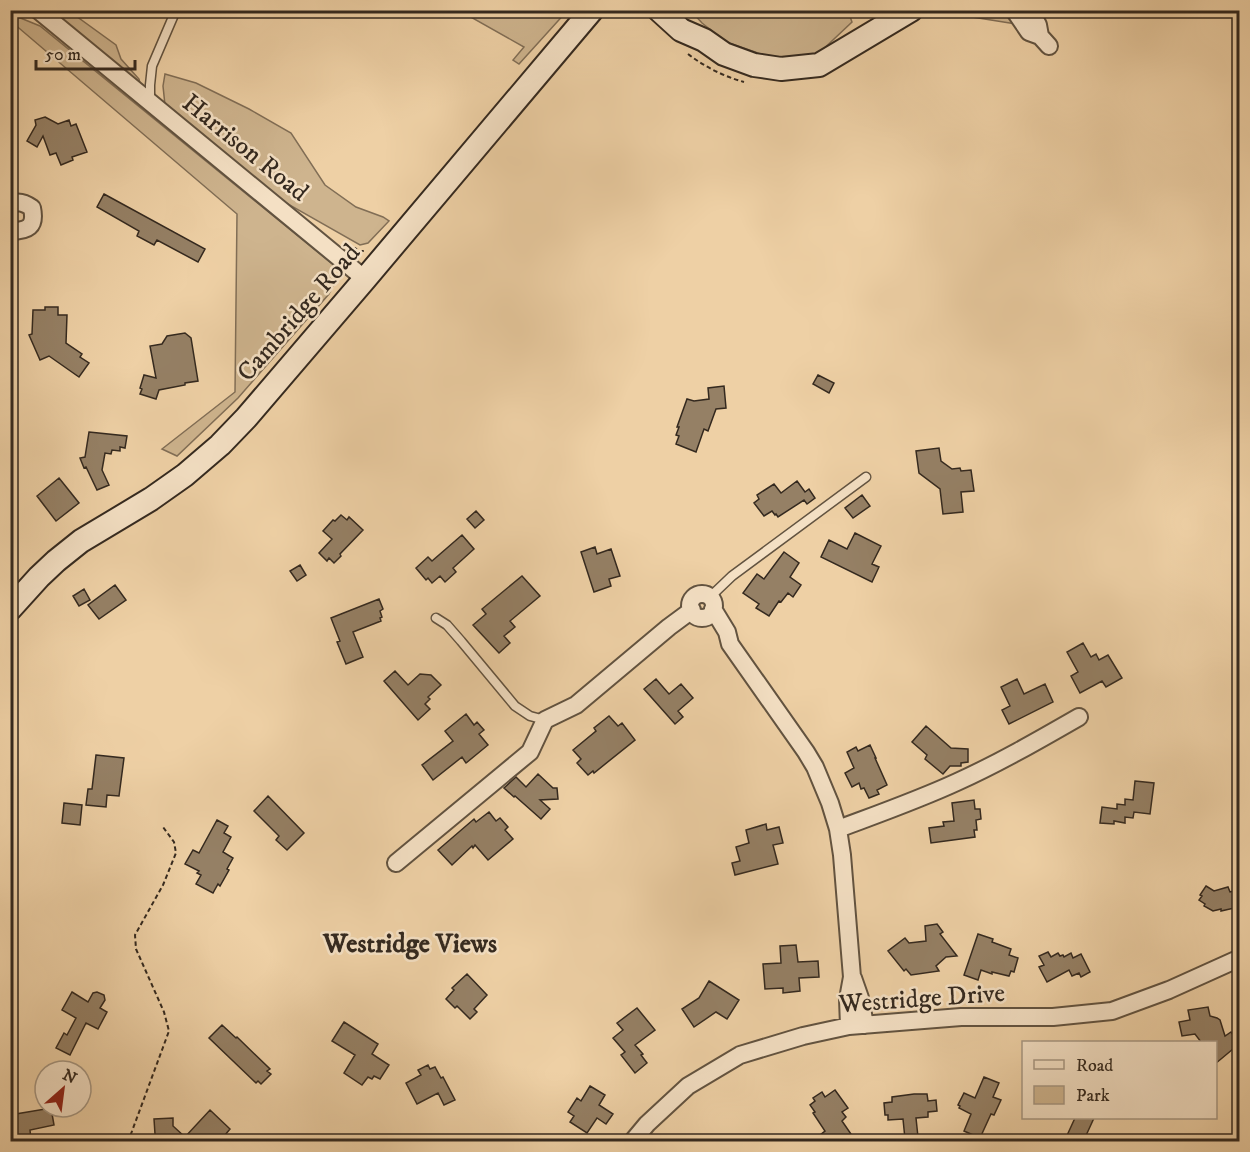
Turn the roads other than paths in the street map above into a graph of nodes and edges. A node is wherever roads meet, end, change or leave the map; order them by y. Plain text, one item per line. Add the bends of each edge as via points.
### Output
1 (38, 10) edge
2 (176, 10) edge
3 (660, 10) edge
4 (683, 10) edge
5 (910, 10) edge
6 (1014, 10) edge
7 (1030, 10) edge
8 (602, 13) edge
9 (704, 40) junction
10 (151, 103) junction
11 (10, 205) edge
12 (10, 231) edge
13 (365, 279) junction
14 (866, 477) dead end
15 (704, 608) junction
16 (10, 609) edge
17 (436, 618) dead end
18 (1078, 717) dead end
19 (545, 720) junction
20 (838, 829) junction
21 (396, 863) dead end
22 (1239, 958) edge
23 (857, 1026) junction
24 (632, 1142) edge

1 - 10 street, Harrison Road
2 - 10 lane via 152,66
3 - 9 main road via 681,30
4 - 9 main road
5 - 9 main road via 819,65 781,69 754,65 724,54
6 - 7 street via 1029,32 1045,41
8 - 13 main road, Cambridge Road via 545,65
10 - 13 street, Harrison Road
11 - 12 street via 25,203 32,208 33,215 28,228
13 - 16 main road, Cambridge Road via 220,445 151,500 81,541 39,577
14 - 15 lane via 732,576
15 - 19 street via 669,627 576,705
15 - 20 street via 718,637 730,644 806,752
17 - 19 lane via 447,625 515,706
18 - 20 street via 959,781
19 - 21 street via 530,752
20 - 23 street via 852,977 848,999
22 - 23 street, Westridge Drive via 1112,1011
23 - 24 street, Westridge Drive via 803,1036 740,1055 688,1086

